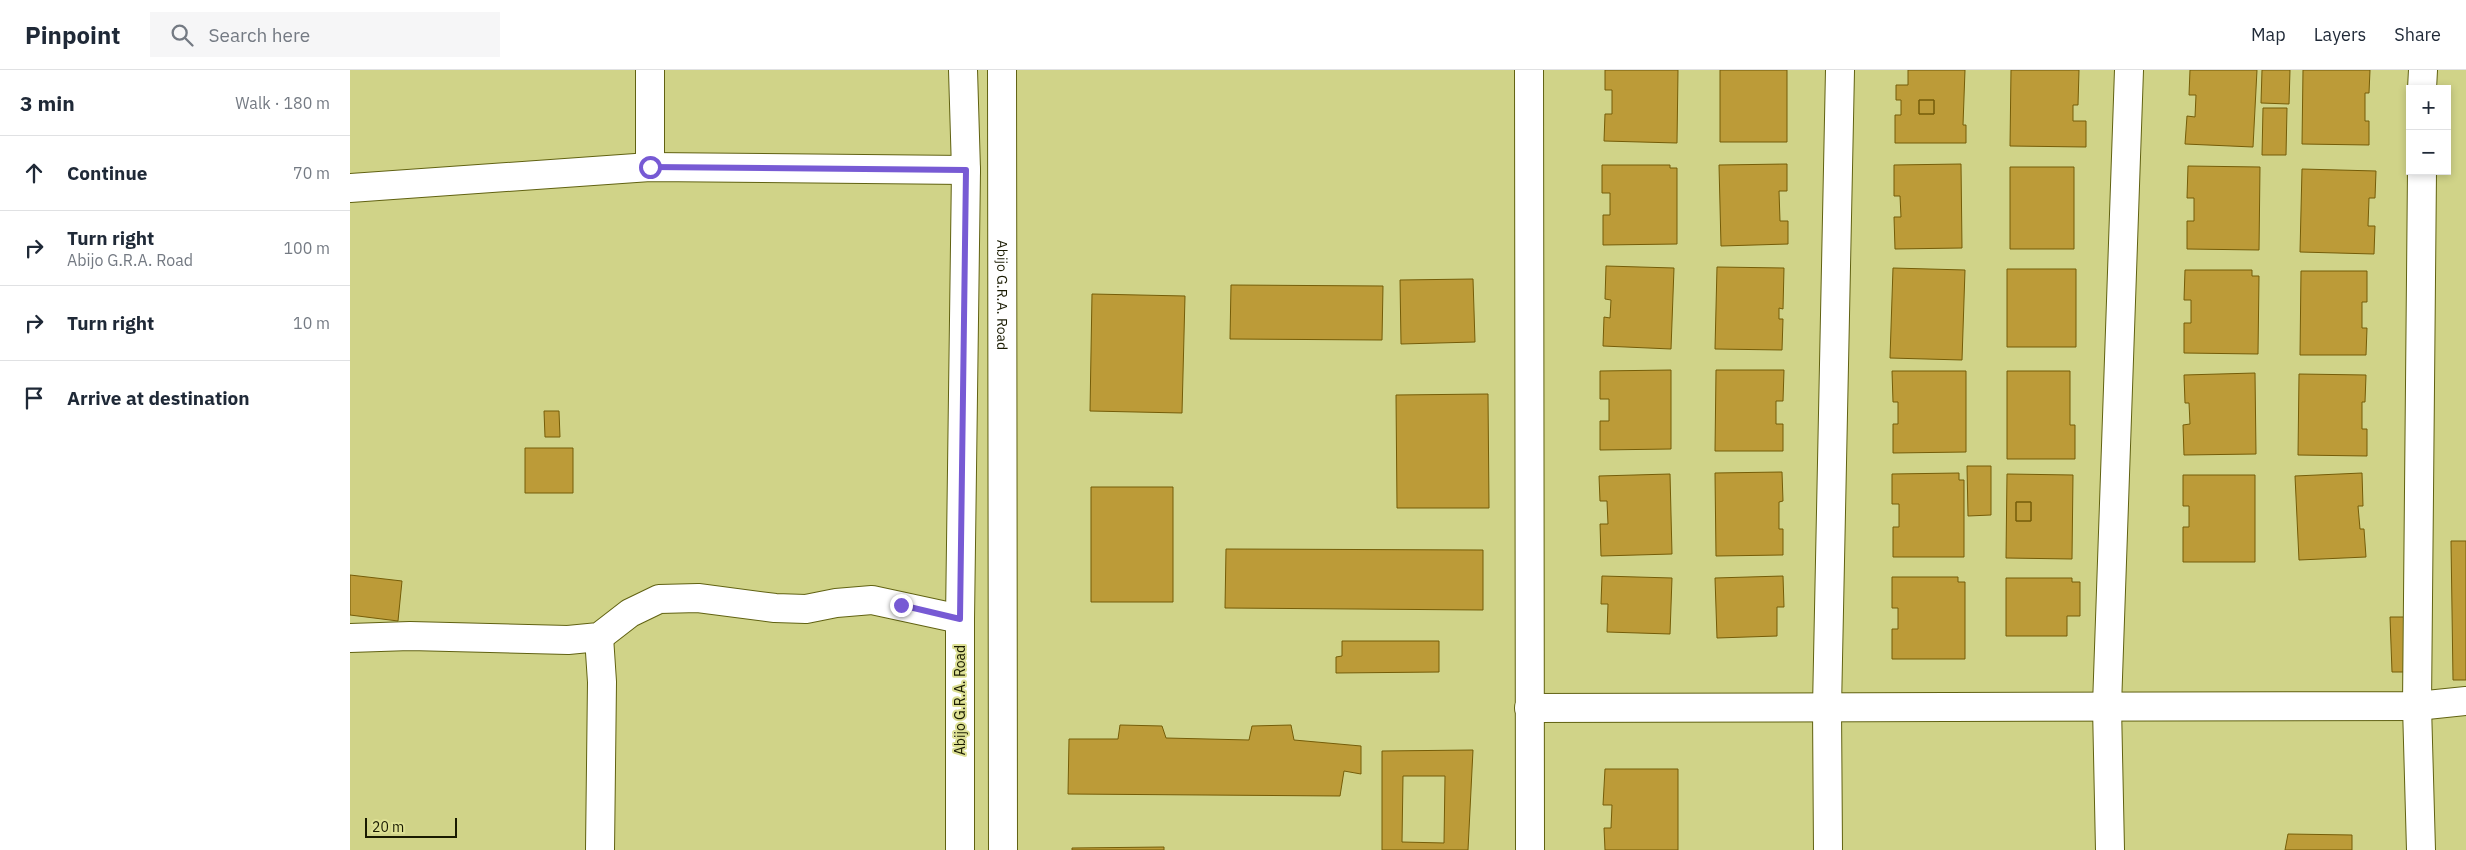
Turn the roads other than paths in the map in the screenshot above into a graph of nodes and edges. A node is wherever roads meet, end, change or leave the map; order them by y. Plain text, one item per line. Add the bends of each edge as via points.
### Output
1 (650, 70) edge
2 (963, 70) edge
3 (1002, 70) edge
4 (1529, 70) edge
5 (1840, 70) edge
6 (2129, 70) edge
7 (2422, 70) edge
8 (2422, 85) edge
9 (650, 167) junction
10 (966, 170) junction
11 (2422, 175) edge
12 (350, 188) edge
13 (960, 619) junction
14 (599, 637) junction
15 (350, 638) edge
16 (2466, 702) edge
17 (2107, 706) junction
18 (2417, 706) junction
19 (1529, 708) junction
20 (1827, 708) junction
21 (600, 850) edge
22 (960, 850) edge
23 (1003, 850) edge
24 (1530, 850) edge
25 (1828, 850) edge
26 (2110, 850) edge
27 (2420, 850) edge

1 - 9 street
2 - 10 street, Abijo G.R.A. Road
3 - 23 street, Abijo G.R.A. Road
4 - 19 street
5 - 20 street
6 - 17 street
7 - 8 street
9 - 10 street
9 - 12 street
10 - 13 street, Abijo G.R.A. Road
11 - 18 street
13 - 14 street via 872,600 836,602 806,609 698,598 659,600 630,613
13 - 22 street, Abijo G.R.A. Road
14 - 15 street via 568,640 410,636
14 - 21 street via 602,682
16 - 18 street
17 - 18 street
17 - 20 street
17 - 26 street
18 - 27 street
19 - 20 street
19 - 24 street
20 - 25 street

